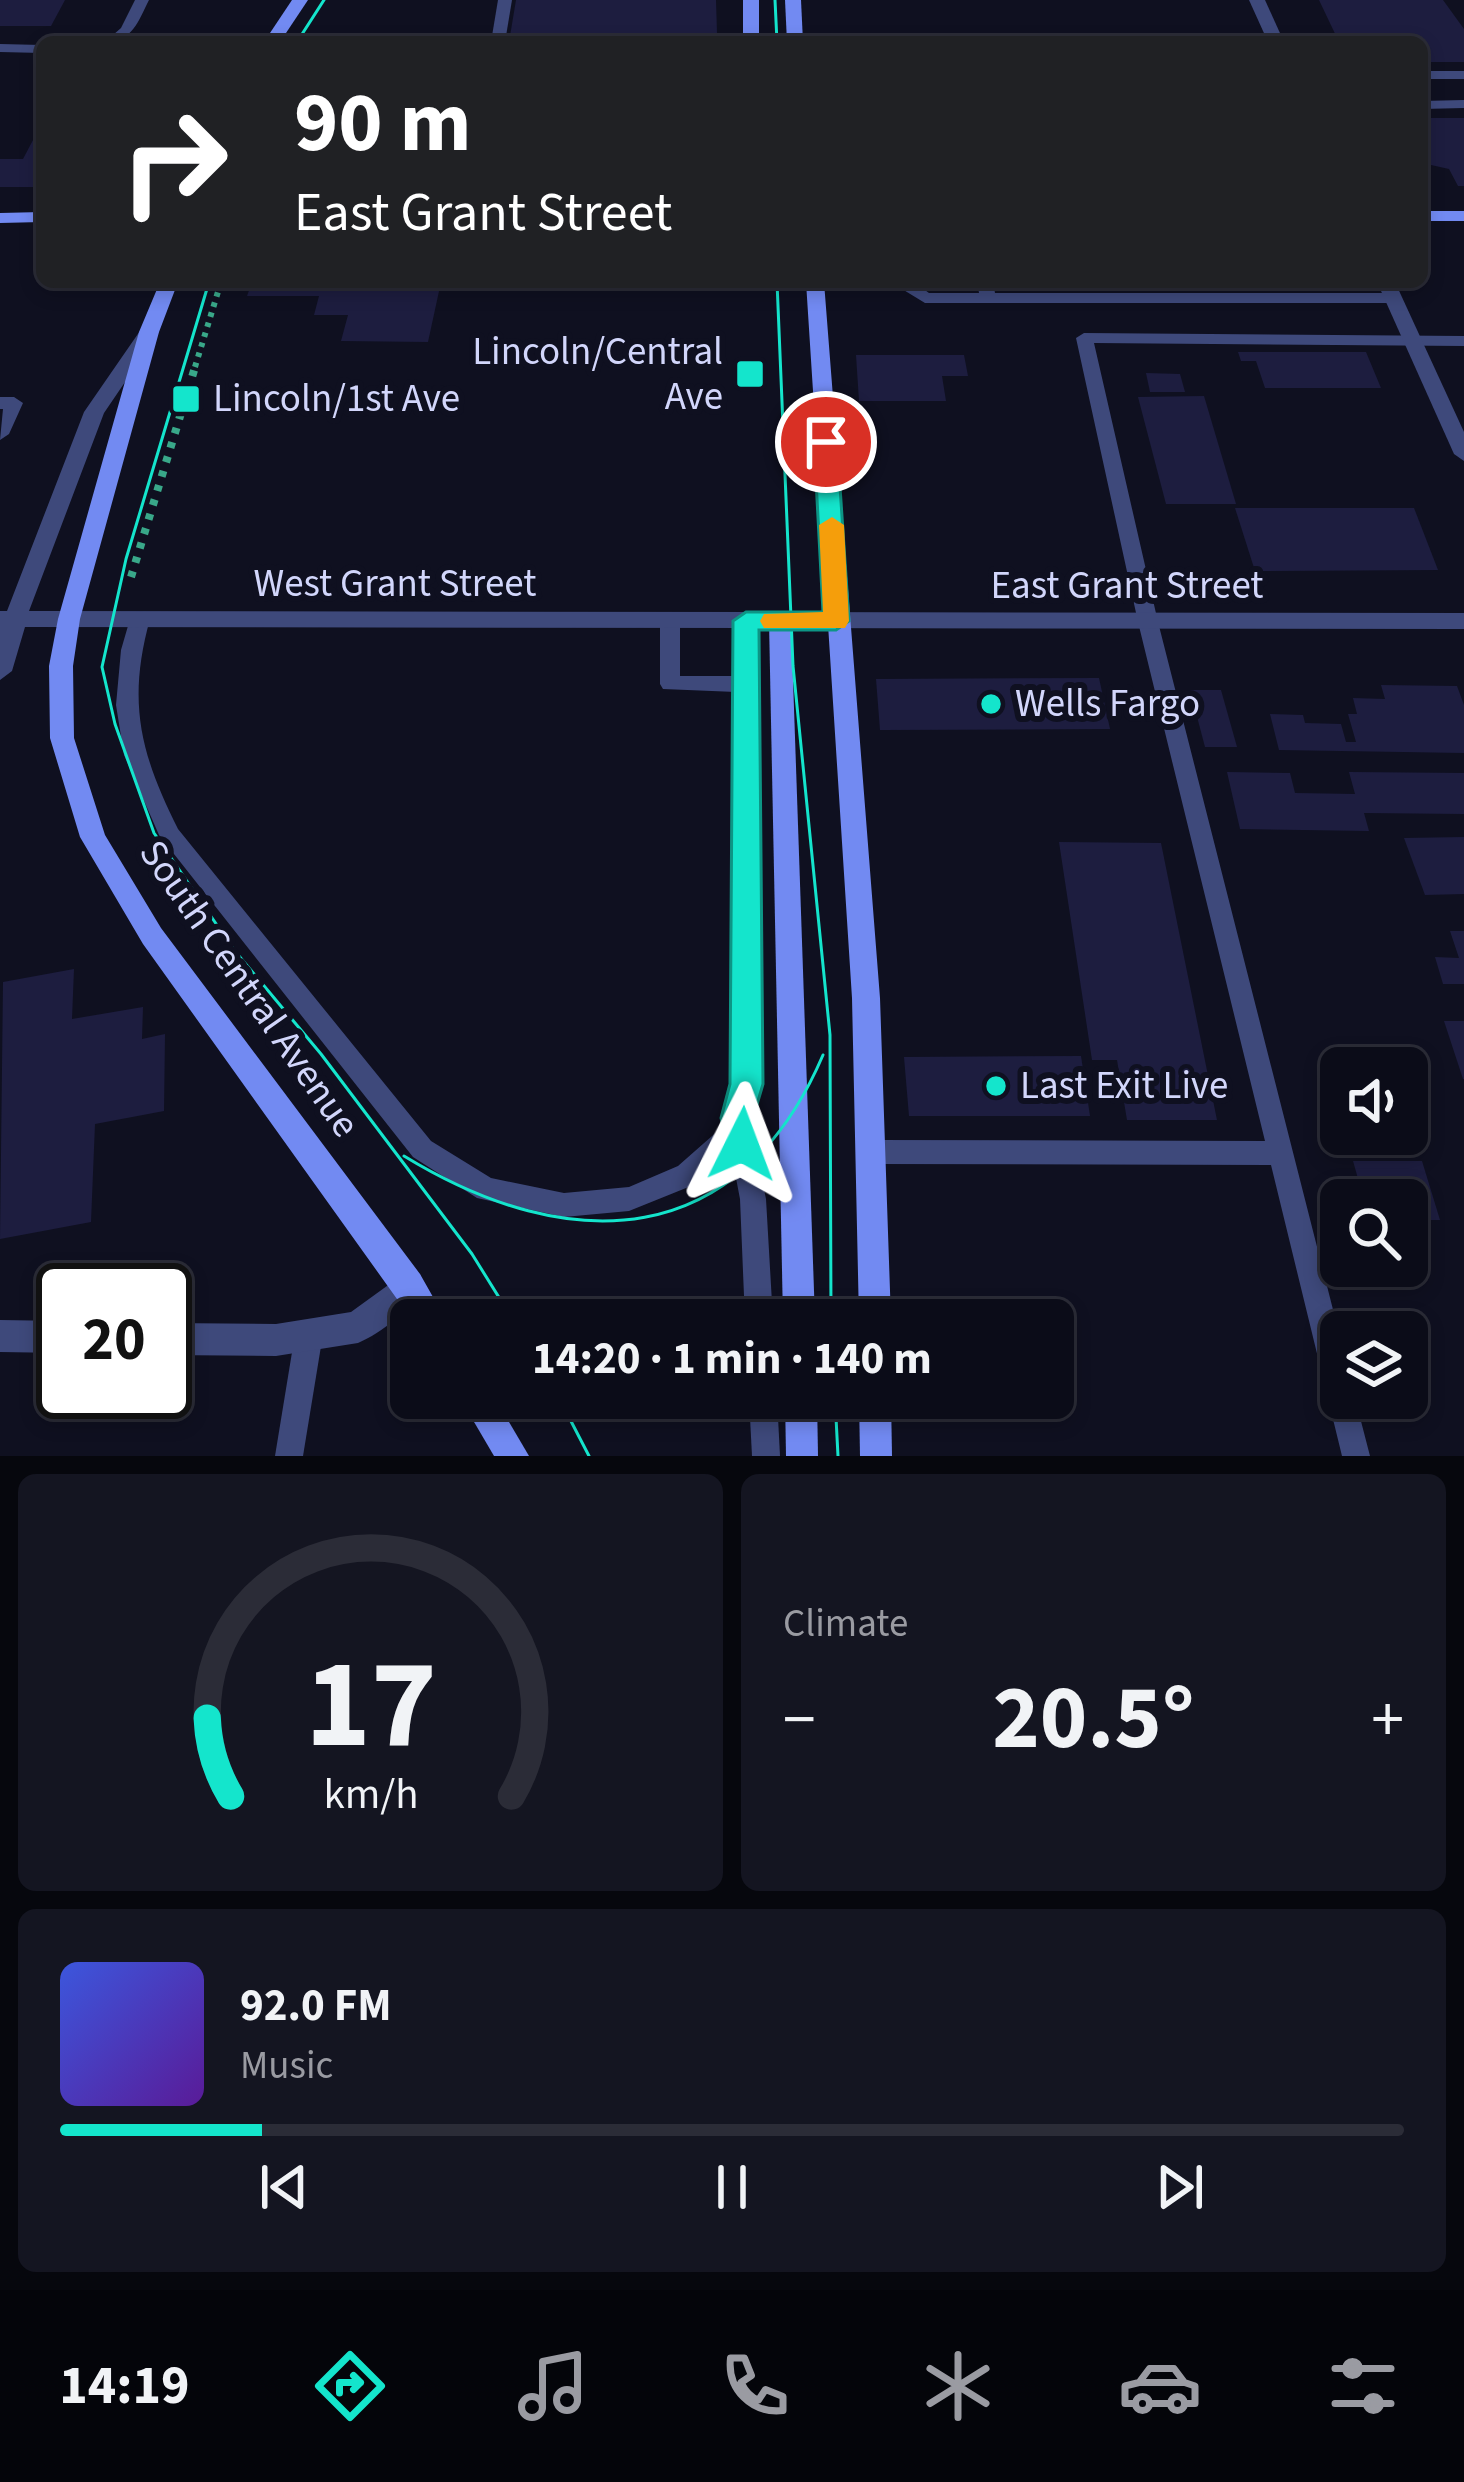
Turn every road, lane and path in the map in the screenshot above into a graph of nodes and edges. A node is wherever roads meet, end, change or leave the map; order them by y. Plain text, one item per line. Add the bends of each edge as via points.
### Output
1 (142, 0) edge
2 (301, 0) edge
3 (505, 0) edge
4 (751, 0) edge
5 (793, 0) edge
6 (1257, 0) edge
7 (120, 36) edge
8 (276, 36) edge
9 (499, 36) edge
10 (751, 36) edge
11 (795, 36) edge
12 (1273, 36) edge
13 (0, 48) edge
14 (36, 49) edge
15 (1428, 75) edge
16 (1464, 75) edge
17 (1464, 104) edge
18 (1428, 105) edge
19 (1428, 216) edge
20 (1464, 217) edge
21 (0, 218) edge
22 (36, 218) edge
23 (167, 288) edge
24 (219, 288) edge
25 (815, 288) edge
26 (911, 288) edge
27 (987, 290) edge
28 (1389, 290) edge
29 (149, 332) junction
30 (1464, 341) edge
31 (1415, 343) junction
32 (0, 403) edge
33 (0, 434) edge
34 (1464, 454) edge
35 (131, 577) dead end
36 (9, 620) edge
37 (69, 620) junction
38 (140, 620) junction
39 (670, 621) junction
40 (746, 621) junction
41 (785, 621) junction
42 (836, 621) junction
43 (1464, 621) edge
44 (1148, 622) junction
45 (0, 671) edge
46 (748, 684) junction
47 (737, 1118) junction
48 (872, 1152) junction
49 (1280, 1154) junction
50 (409, 1285) junction
51 (417, 1299) edge
52 (758, 1299) edge
53 (799, 1299) edge
54 (875, 1299) edge
55 (1320, 1313) edge
56 (309, 1334) junction
57 (0, 1336) edge
58 (36, 1337) edge
59 (192, 1339) edge
60 (489, 1419) edge
61 (764, 1419) edge
62 (801, 1419) edge
63 (875, 1419) edge
64 (1347, 1419) edge
65 (289, 1456) edge
66 (513, 1456) edge
67 (766, 1456) edge
68 (802, 1456) edge
69 (876, 1456) edge
70 (1356, 1456) edge

1 - 7 lane
2 - 8 main road
3 - 9 lane
4 - 10 main road
5 - 11 main road
6 - 12 street
13 - 14 lane
15 - 16 lane
17 - 18 lane
19 - 20 main road
21 - 22 main road
23 - 29 main road, South Central Avenue
24 - 35 path
25 - 42 main road
26 - 27 lane via 925,298
27 - 28 lane
28 - 31 street
29 - 36 street via 94,412
29 - 37 main road, South Central Avenue
30 - 31 lane
31 - 34 street
31 - 44 lane via 1084,338
32 - 33 lane via 14,403
36 - 37 street, West Grant Street
36 - 45 street
37 - 38 street, West Grant Street
37 - 50 main road, South Central Avenue via 62,738 93,837 152,936
38 - 39 street, West Grant Street
38 - 47 lane via 124,668 127,724 170,835 422,1149 486,1189 564,1205 629,1198 687,1175 731,1136
39 - 40 street, West Grant Street
39 - 46 lane via 670,684
40 - 41 street, West Grant Street
40 - 46 lane
41 - 42 street, East Grant Street
41 - 53 main road
42 - 44 street, East Grant Street
42 - 48 main road
43 - 44 street, East Grant Street
44 - 49 lane
46 - 47 lane via 746,1084
47 - 52 lane via 753,1198
48 - 49 lane
48 - 54 main road
49 - 55 lane
50 - 51 main road, South Central Avenue
50 - 56 street via 358,1327
56 - 59 street
56 - 65 lane
57 - 58 street
60 - 66 main road
61 - 67 lane
62 - 68 main road
63 - 69 main road
64 - 70 lane

